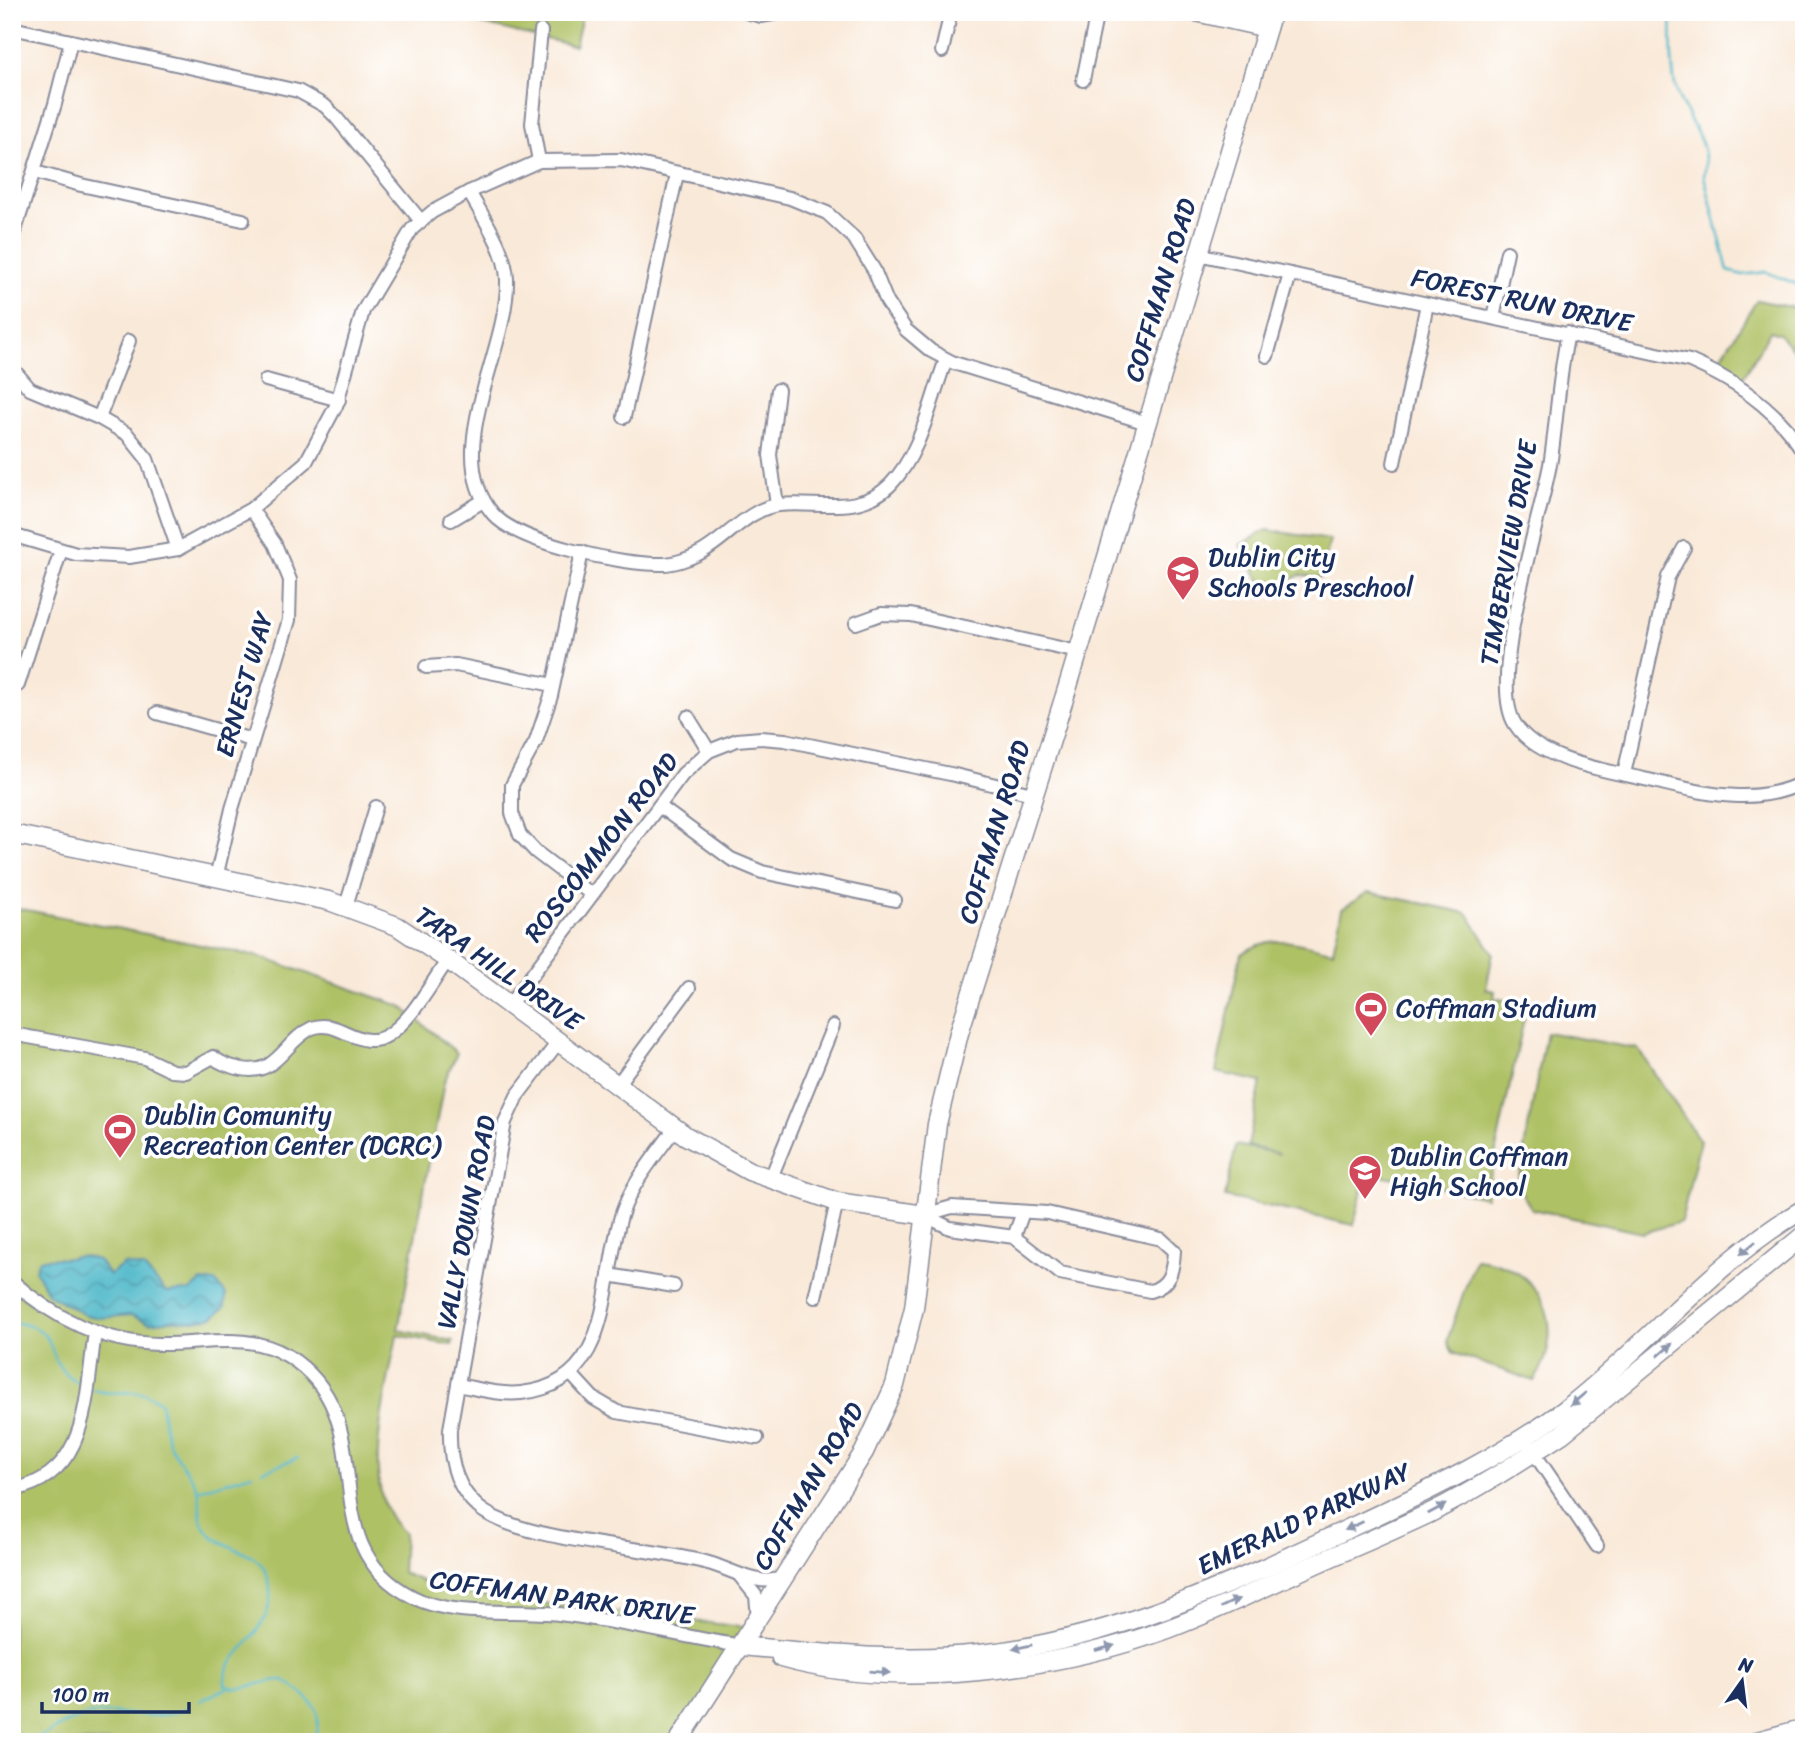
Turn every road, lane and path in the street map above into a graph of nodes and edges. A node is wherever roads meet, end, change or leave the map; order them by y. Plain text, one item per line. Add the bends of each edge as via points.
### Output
1 (746, 12) edge
2 (784, 12) edge
3 (951, 12) edge
4 (1097, 12) edge
5 (1196, 12) edge
6 (1270, 20) edge
7 (12, 28) edge
8 (541, 31) dead end
9 (71, 41) junction
10 (942, 51) dead end
11 (1083, 80) dead end
12 (539, 161) junction
13 (35, 172) junction
14 (677, 174) junction
15 (469, 192) junction
16 (243, 220) dead end
17 (421, 221) junction
18 (12, 240) edge
19 (1507, 252) dead end
20 (1198, 254) junction
21 (1290, 274) junction
22 (1427, 303) junction
23 (1493, 318) junction
24 (1568, 333) junction
25 (129, 341) dead end
26 (1267, 356) dead end
27 (946, 360) junction
28 (12, 369) edge
29 (266, 380) dead end
30 (778, 390) dead end
31 (339, 400) junction
32 (624, 417) dead end
33 (99, 418) junction
34 (1147, 423) junction
35 (1804, 453) edge
36 (1394, 463) dead end
37 (483, 501) junction
38 (777, 505) junction
39 (251, 509) junction
40 (451, 520) dead end
41 (12, 535) edge
42 (1684, 548) dead end
43 (178, 549) junction
44 (61, 550) junction
45 (582, 552) junction
46 (856, 623) dead end
47 (1078, 652) junction
48 (426, 667) dead end
49 (19, 685) dead end
50 (553, 685) junction
51 (157, 713) dead end
52 (688, 717) dead end
53 (252, 740) junction
54 (709, 751) junction
55 (1624, 774) junction
56 (1804, 782) edge
57 (1032, 794) junction
58 (659, 806) junction
59 (376, 807) dead end
60 (12, 834) edge
61 (216, 878) junction
62 (591, 894) junction
63 (895, 900) dead end
64 (346, 906) junction
65 (449, 960) junction
66 (689, 988) dead end
67 (510, 1004) junction
68 (833, 1026) dead end
69 (12, 1034) edge
70 (559, 1041) junction
71 (617, 1085) junction
72 (676, 1127) junction
73 (770, 1180) junction
74 (837, 1202) junction
75 (1804, 1209) edge
76 (1023, 1212) junction
77 (924, 1216) junction
78 (1804, 1235) edge
79 (1014, 1237) junction
80 (609, 1275) junction
81 (12, 1281) edge
82 (674, 1286) dead end
83 (815, 1297) dead end
84 (96, 1333) junction
85 (571, 1374) junction
86 (458, 1385) junction
87 (1522, 1436) junction
88 (757, 1437) dead end
89 (1534, 1452) junction
90 (12, 1490) edge
91 (1597, 1546) dead end
92 (734, 1572) junction
93 (784, 1577) junction
94 (758, 1620) junction
95 (741, 1646) junction
96 (1804, 1730) edge
97 (683, 1740) edge
98 (1759, 1742) edge

1 - 2 street via 761,16
3 - 10 street
4 - 11 street
5 - 6 main road
6 - 20 main road, COFFMAN ROAD
7 - 9 street
8 - 12 street via 532,124
9 - 13 street
9 - 17 street via 284,87 312,98 335,116
12 - 14 street via 621,160
12 - 15 street
13 - 16 street
13 - 18 street
14 - 27 street via 790,198 827,214 854,239 906,330
14 - 32 street
15 - 17 street
15 - 37 street via 493,236 507,276 505,318 472,449 474,477
17 - 31 street via 363,311
19 - 23 street
20 - 21 street, FOREST RUN DRIVE
20 - 34 main road, COFFMAN ROAD
21 - 22 street, FOREST RUN DRIVE
21 - 26 street
22 - 23 street, FOREST RUN DRIVE
22 - 36 street
23 - 24 street, FOREST RUN DRIVE
24 - 35 street, FOREST RUN DRIVE via 1667,354 1714,372 1740,386 1781,422
24 - 55 street, TIMBERVIEW DRIVE via 1550,459 1507,656 1508,704 1515,724 1534,744 1578,764
25 - 33 street
27 - 34 street
27 - 38 street via 912,456 887,487 861,502 834,508
28 - 33 street via 30,389
29 - 31 street
30 - 38 street via 770,454
31 - 39 street via 306,462
33 - 43 street via 127,434 147,459
34 - 47 main road, COFFMAN ROAD
37 - 40 street
37 - 45 street via 512,530
38 - 45 street via 748,519 699,554 665,564
39 - 43 street
39 - 53 street, ERNEST WAY via 275,544 290,580 289,620
41 - 44 street
42 - 55 street via 1668,577
43 - 44 street via 129,557
44 - 49 street
45 - 50 street
46 - 47 street via 881,614 911,615
47 - 57 main road, COFFMAN ROAD
48 - 50 street via 456,665
50 - 62 street via 536,741 512,785 512,813 520,835 536,852
51 - 53 street
52 - 54 street
53 - 61 street, ERNEST WAY
54 - 57 street, ROSCOMMON ROAD via 737,740 785,740
54 - 58 street, ROSCOMMON ROAD via 683,774
55 - 56 street, TIMBERVIEW DRIVE via 1730,798 1787,790
57 - 77 main road, COFFMAN ROAD via 944,1088
58 - 62 street, ROSCOMMON ROAD
58 - 63 street via 732,859 762,872
59 - 64 street
60 - 61 main road, TARA HILL DRIVE
61 - 64 main road, TARA HILL DRIVE
62 - 67 street, ROSCOMMON ROAD
64 - 65 main road, TARA HILL DRIVE via 397,926
65 - 67 main road, TARA HILL DRIVE
65 - 69 street via 392,1032 375,1040 321,1026 311,1028 271,1065 249,1070 213,1057 186,1072 172,1071 145,1058
66 - 71 street
67 - 70 main road, TARA HILL DRIVE
68 - 73 street
70 - 71 main road, TARA HILL DRIVE
70 - 86 street, VALLY DOWN ROAD via 517,1096 505,1122
71 - 72 main road, TARA HILL DRIVE
72 - 73 main road, TARA HILL DRIVE
72 - 80 street via 629,1196 617,1229
73 - 74 main road, TARA HILL DRIVE
74 - 77 main road, TARA HILL DRIVE
74 - 83 street
75 -> 87 main road, EMERALD PARKWAY via 1753,1243 1568,1407
76 - 77 street via 952,1207
76 - 79 street
76 - 79 street via 1047,1213 1165,1241 1174,1251 1170,1276 1160,1288 1150,1291 1067,1275 1048,1266
77 - 79 street via 950,1228
77 - 93 main road, COFFMAN ROAD via 914,1308 888,1403 864,1452
89 -> 78 main road, EMERALD PARKWAY via 1562,1434
80 - 82 street
80 - 85 street via 594,1340
81 - 84 street, COFFMAN PARK DRIVE via 53,1313
84 - 90 street via 77,1438 63,1464 43,1481
84 - 95 street, COFFMAN PARK DRIVE via 159,1344 248,1341 289,1356 304,1368 319,1382 341,1422 351,1516 362,1546 382,1573 414,1598 447,1608 589,1618
85 - 86 street via 520,1393
85 - 88 street via 593,1398 617,1412
86 - 92 street, VALLY DOWN ROAD via 450,1429 451,1462 468,1496 497,1520 690,1558
87 - 89 street
87 -> 95 main road, EMERALD PARKWAY via 1410,1500 1315,1544 1170,1608 1098,1631 1006,1650 943,1657
89 - 91 street
95 -> 89 main road, EMERALD PARKWAY via 805,1665 890,1673 986,1670 1066,1658 1211,1612 1430,1513
92 - 93 street, VALLY DOWN ROAD via 764,1580
92 - 94 street via 754,1590
93 - 94 main road, COFFMAN ROAD
94 - 95 main road, COFFMAN ROAD
95 - 97 main road
96 - 98 highway

